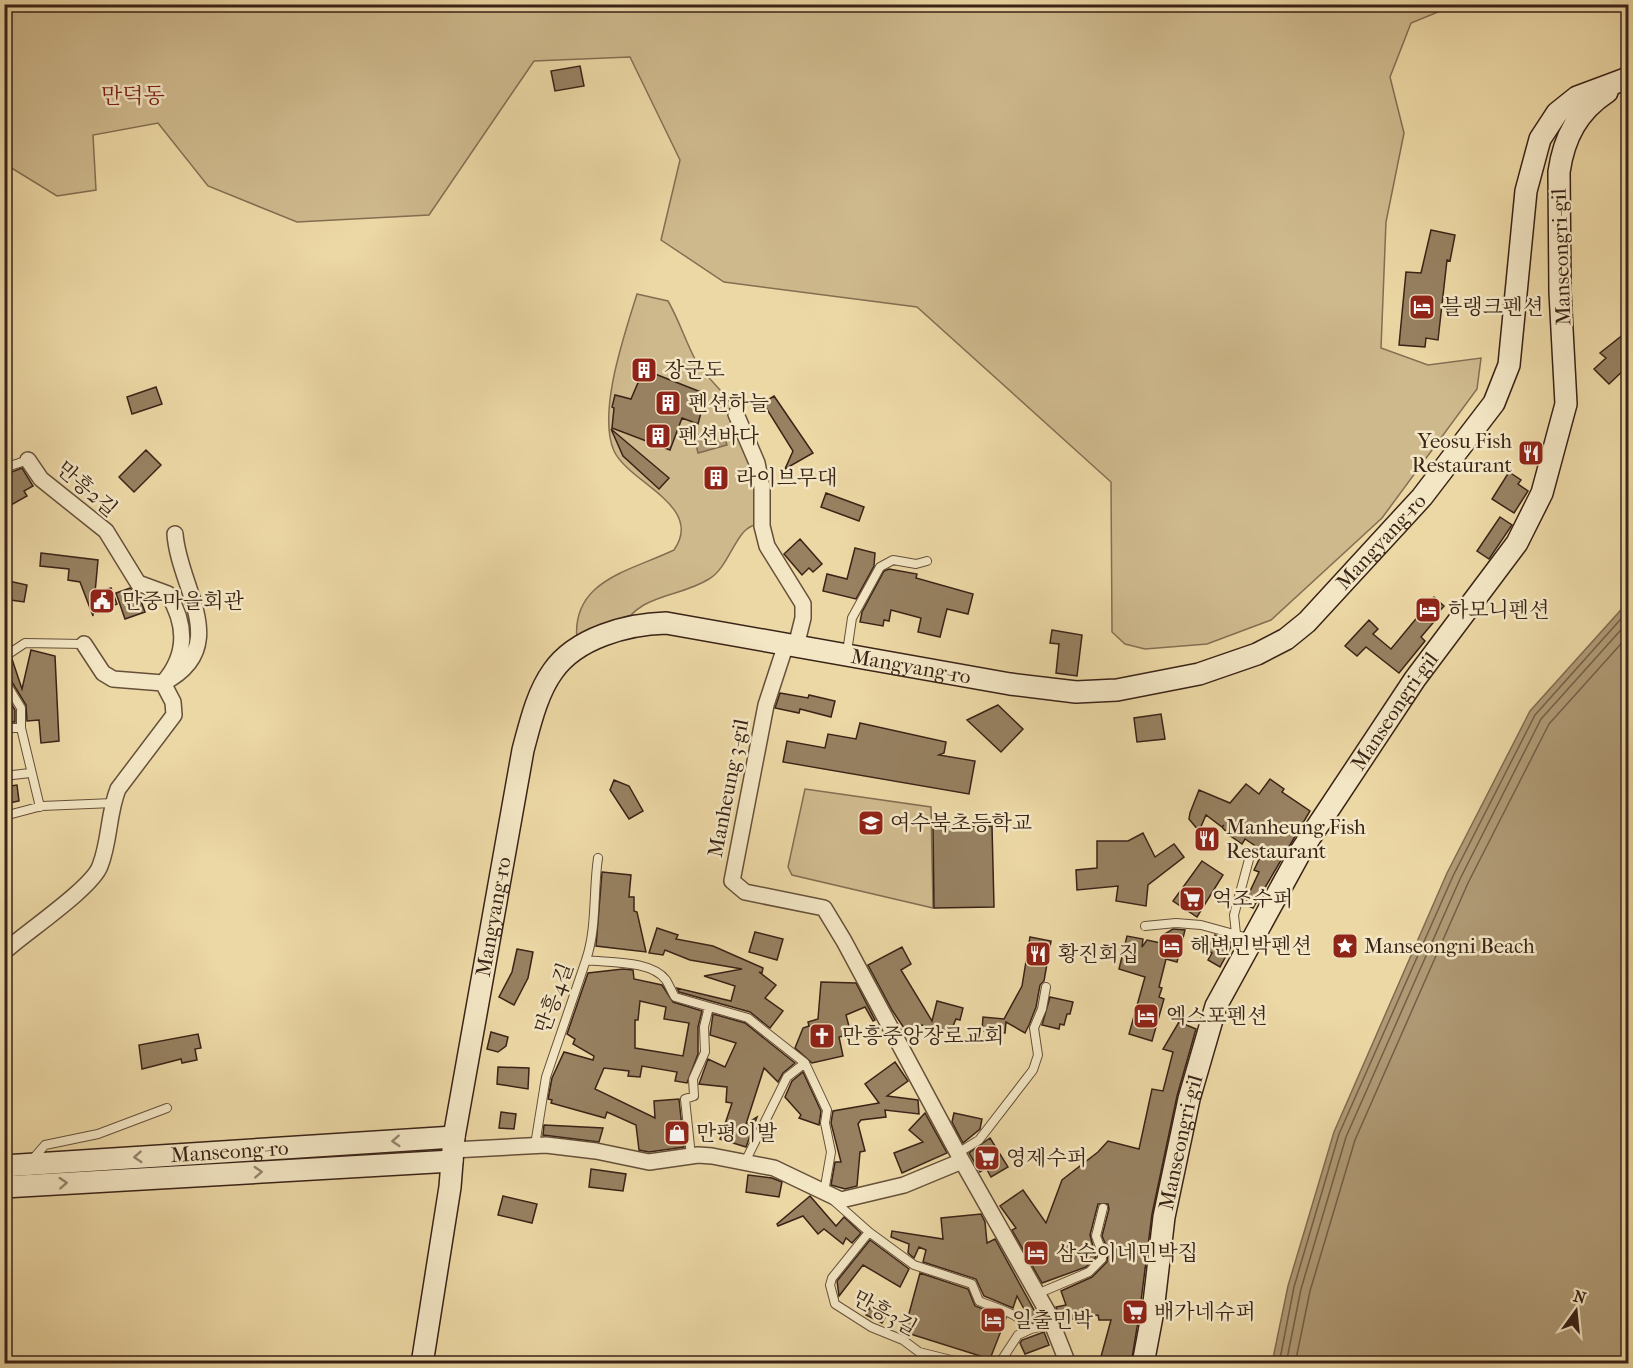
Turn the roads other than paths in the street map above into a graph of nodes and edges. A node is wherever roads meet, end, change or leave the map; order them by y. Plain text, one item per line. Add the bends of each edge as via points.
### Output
1 (1629, 79) edge
2 (736, 414) dead end
3 (28, 460) joint
4 (4, 468) edge
5 (175, 534) dead end
6 (927, 561) dead end
7 (84, 644) joint
8 (791, 645) junction
9 (4, 657) edge
10 (846, 657) junction
11 (4, 680) edge
12 (162, 683) junction
13 (4, 728) edge
14 (21, 728) junction
15 (30, 773) junction
16 (4, 776) edge
17 (112, 803) junction
18 (40, 807) junction
19 (4, 816) edge
20 (1251, 852) dead end
21 (598, 858) dead end
22 (1145, 926) dead end
23 (1245, 937) junction
24 (4, 952) edge
25 (586, 960) junction
26 (1046, 987) dead end
27 (709, 1007) junction
28 (805, 1063) junction
29 (167, 1108) dead end
30 (535, 1145) junction
31 (453, 1150) junction
32 (691, 1156) junction
33 (960, 1157) junction
34 (745, 1162) junction
35 (28, 1164) junction
36 (4, 1166) edge
37 (4, 1187) edge
38 (827, 1195) junction
39 (1103, 1208) dead end
40 (869, 1232) junction
41 (1037, 1294) junction
42 (1052, 1324) junction
43 (1030, 1329) junction
44 (422, 1364) edge
45 (968, 1364) edge
46 (982, 1364) edge
47 (999, 1364) edge
48 (1068, 1364) edge
49 (1143, 1364) edge

1 - 10 main road, Mangyang-ro via 1576,97 1557,113 1540,139 1527,191 1509,365 1494,403 1422,497 1286,639 1257,654 1199,674 1152,685 1095,691 1025,687
1 - 23 main road, Manseongri-gil via 1584,110 1573,124 1561,156 1560,292 1566,404 1542,493 1517,543 1415,678
2 - 8 street via 757,463 767,546 803,604 803,618
3 - 4 lane, 만흥2길
3 - 12 street, 만흥2길 via 41,479 106,531 138,583 159,589 172,601 181,627 182,648 174,670
5 - 12 street via 180,565 195,604 197,640 184,671
6 - 10 lane via 916,564 893,560 880,567 852,618
7 - 9 lane via 25,643
7 - 12 street via 103,673 113,679
8 - 10 main road, Mangyang-ro
8 - 31 main road, Mangyang-ro via 683,625 650,624 590,642 566,656 553,670 523,750
8 - 33 street, Manheung 3-gil via 766,705 732,881 745,892 824,908
11 - 14 lane via 21,708
12 - 17 street via 173,702 174,715 126,775
13 - 14 lane
14 - 15 lane
15 - 16 lane
15 - 18 lane
17 - 18 lane
17 - 24 street via 101,864 91,882
18 - 19 lane
20 - 23 lane via 1234,915
21 - 25 lane via 594,924
22 - 23 lane via 1201,925
23 - 49 main road, Manseongri-gil via 1216,1006 1189,1100 1164,1217
25 - 27 lane, 만흥4길 via 645,968 665,979 675,997
25 - 30 lane, 만흥4길 via 546,1077
26 - 33 lane via 1034,1028 1038,1055 1033,1070 979,1140
27 - 28 lane, 만흥4길 via 748,1018
27 - 32 lane via 704,1027 705,1052 693,1079 694,1096 685,1099
28 - 34 lane via 787,1077
28 - 38 lane, 만흥4길 via 827,1110 825,1123 831,1152
29 - 35 lane via 98,1134 45,1145
30 - 31 street
30 - 32 street via 596,1151 639,1162
31 -> 35 main road, Manseong-ro
37 -> 31 main road, Manseong-ro
31 - 44 main road, Mangyang-ro
32 - 34 street
33 - 38 street via 904,1185 850,1199
33 - 41 street, Manheung 3-gil
34 - 38 street via 784,1172
35 - 36 main road, Manseong-ro
38 - 40 lane
39 - 41 lane via 1096,1236 1102,1259 1089,1272
40 - 43 lane via 914,1265 968,1281 979,1301 1007,1312
40 - 45 lane, 만흥3길 via 832,1278 835,1304 919,1352
41 - 42 street, Manheung 3-gil
42 - 43 lane
42 - 48 street, Manheung 3-gil
43 - 47 lane via 1018,1335
45 - 46 lane, 만흥3길

